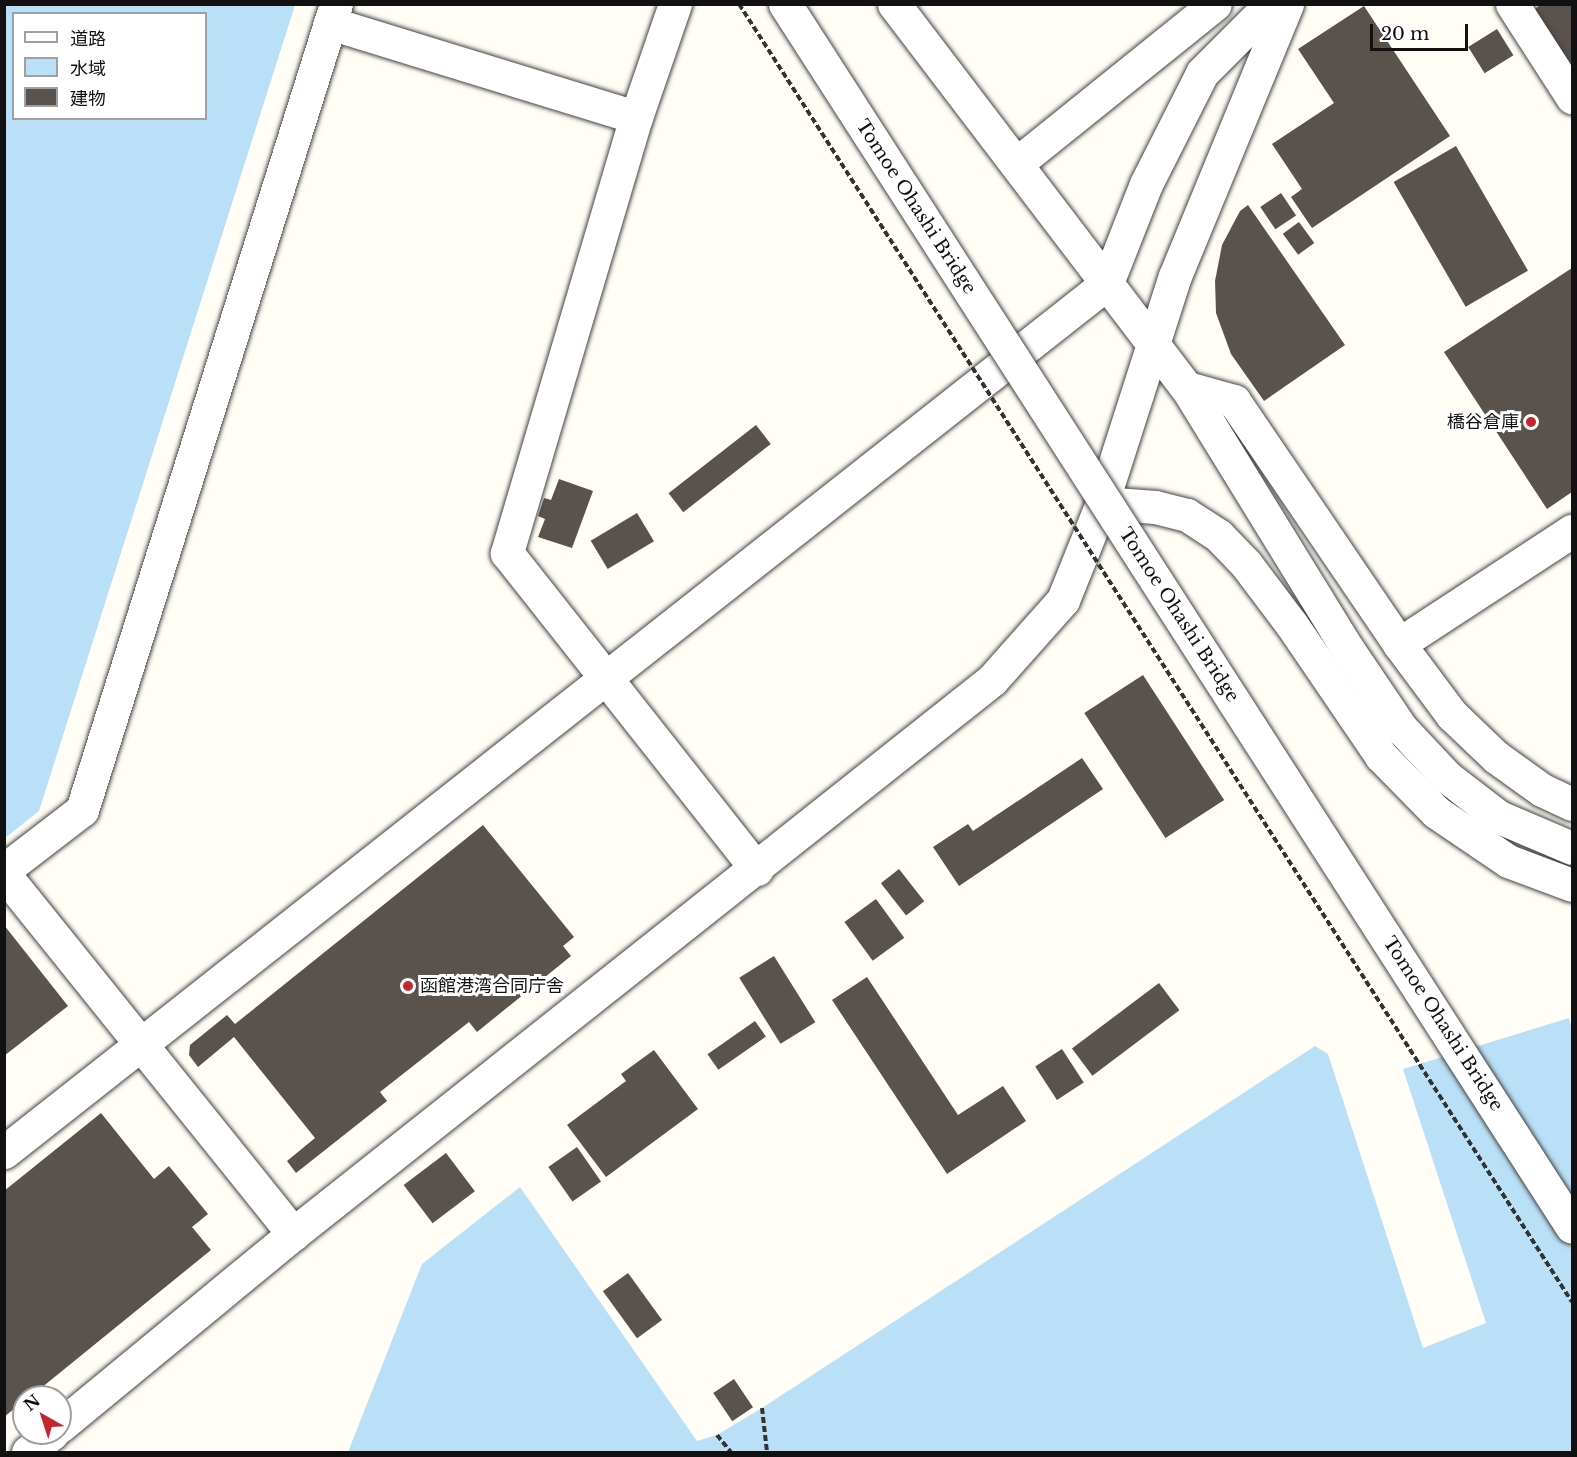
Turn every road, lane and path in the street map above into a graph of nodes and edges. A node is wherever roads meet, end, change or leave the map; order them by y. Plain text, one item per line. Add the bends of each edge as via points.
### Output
1 (675, 4) edge
2 (739, 4) edge
3 (785, 4) edge
4 (894, 4) edge
5 (1215, 4) edge
6 (1271, 4) edge
7 (1287, 4) edge
8 (1512, 4) edge
9 (333, 14) edge
10 (1572, 97) edge
11 (636, 117) junction
12 (1016, 164) junction
13 (1107, 283) junction
14 (1154, 348) junction
15 (1187, 387) junction
16 (1102, 503) junction
17 (1572, 531) edge
18 (1399, 644) junction
19 (606, 677) junction
20 (1572, 804) edge
21 (1572, 848) edge
22 (757, 869) junction
23 (4, 872) edge
24 (1572, 885) edge
25 (139, 1044) junction
26 (4, 1152) edge
27 (1572, 1227) edge
28 (293, 1234) junction
29 (1572, 1302) edge
30 (762, 1408) dead end
31 (72, 1416) edge
32 (717, 1435) dead end
33 (731, 1452) edge
34 (766, 1452) edge

1 - 11 street
2 - 29 path, bridge
3 - 27 street, Tomoe Ohashi Bridge, bridge
4 - 12 street
5 - 12 street
6 - 13 street via 1202,74 1146,184
7 - 14 street via 1175,276
8 - 10 street
9 - 11 street
9 - 23 street via 82,810
11 - 19 street via 507,553
12 - 13 street
13 - 14 street
13 - 19 street
14 - 15 street
14 - 16 street
15 - 18 street via 1234,401
15 - 21 street via 1255,501 1401,728 1447,777 1499,817
16 - 22 street via 1063,600 992,680
16 - 24 street via 1155,507 1187,515 1219,536 1246,564 1292,625 1381,756 1436,812 1509,861
17 - 18 street
18 - 20 street via 1452,715 1496,757 1542,790
19 - 22 street
19 - 25 street
22 - 28 street
23 - 25 street
25 - 26 street
25 - 28 street
28 - 31 street
30 - 34 path
32 - 33 path

